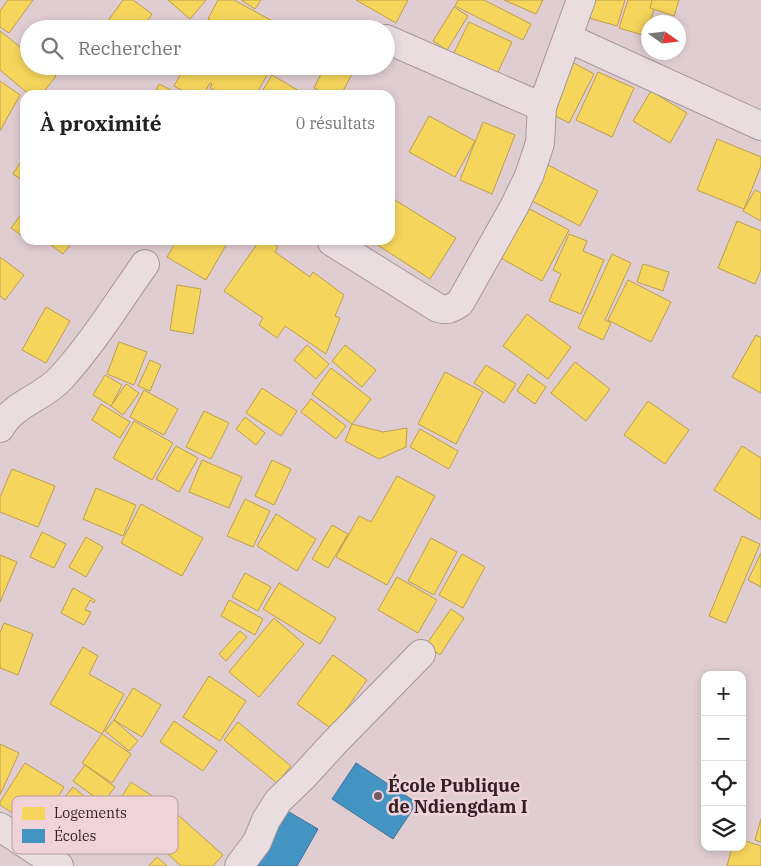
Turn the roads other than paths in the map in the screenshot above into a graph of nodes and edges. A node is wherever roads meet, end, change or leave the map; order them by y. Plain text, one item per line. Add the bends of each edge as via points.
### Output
1 (582, 0) edge
2 (568, 38) junction
3 (395, 43) edge
4 (542, 107) junction
5 (761, 126) edge
6 (337, 245) edge
7 (145, 264) dead end
8 (0, 428) edge
9 (421, 654) dead end
10 (0, 827) edge
11 (12, 835) edge
12 (41, 854) edge
13 (59, 866) edge
14 (240, 866) edge

1 - 2 street
2 - 4 street
2 - 5 street
3 - 4 street
4 - 6 street via 540,143 530,176 460,303 452,309 438,308
7 - 8 street via 84,352 60,380 12,412
9 - 14 street via 278,801 257,842
10 - 11 street
12 - 13 street

